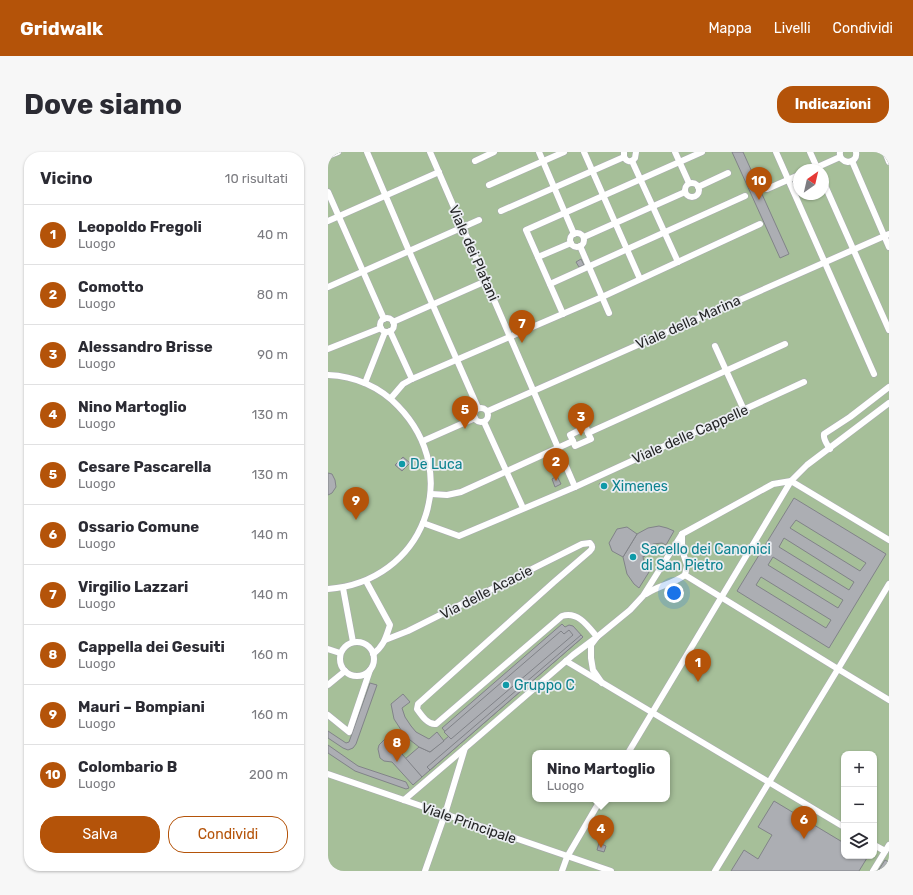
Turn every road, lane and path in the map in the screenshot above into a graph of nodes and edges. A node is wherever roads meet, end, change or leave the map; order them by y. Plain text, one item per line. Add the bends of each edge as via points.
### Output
1 (338, 152) edge
2 (367, 152) edge
3 (430, 152) edge
4 (494, 152) edge
5 (539, 152) edge
6 (564, 152) edge
7 (584, 152) edge
8 (636, 152) edge
9 (675, 152) edge
10 (702, 152) edge
11 (776, 152) edge
12 (810, 152) edge
13 (856, 152) edge
14 (885, 152) edge
15 (624, 155) edge
16 (840, 155) edge
17 (328, 156) edge
18 (475, 161) dead end
19 (632, 161) junction
20 (852, 161) junction
21 (543, 162) junction
22 (679, 162) junction
23 (889, 162) edge
24 (816, 164) edge
25 (826, 164) edge
26 (439, 172) junction
27 (592, 172) junction
28 (728, 173) dead end
29 (793, 178) edge
30 (640, 180) junction
31 (788, 180) junction
32 (689, 184) junction
33 (489, 185) dead end
34 (554, 187) junction
35 (698, 187) junction
36 (767, 189) dead end
37 (328, 192) edge
38 (685, 192) junction
39 (829, 195) edge
40 (386, 196) junction
41 (603, 196) junction
42 (745, 196) dead end
43 (652, 207) junction
44 (501, 211) dead end
45 (565, 213) junction
46 (339, 217) junction
47 (479, 220) dead end
48 (328, 221) edge
49 (615, 223) junction
50 (760, 224) dead end
51 (463, 228) junction
52 (665, 233) junction
53 (574, 234) junction
54 (887, 235) edge
55 (584, 237) junction
56 (571, 243) junction
57 (580, 246) junction
58 (889, 247) edge
59 (853, 249) junction
60 (628, 250) junction
61 (409, 251) junction
62 (538, 257) junction
63 (678, 262) junction
64 (824, 262) junction
65 (589, 267) junction
66 (362, 272) junction
67 (640, 279) junction
68 (486, 281) junction
69 (550, 284) junction
70 (328, 287) edge
71 (602, 297) junction
72 (432, 305) junction
73 (609, 312) dead end
74 (563, 314) junction
75 (384, 319) junction
76 (393, 322) junction
77 (385, 330) junction
78 (889, 330) edge
79 (510, 336) junction
80 (785, 344) dead end
81 (715, 346) dead end
82 (329, 347) edge
83 (456, 360) junction
84 (726, 371) junction
85 (874, 374) dead end
86 (328, 375) edge
87 (412, 379) junction
88 (365, 382) junction
89 (804, 382) dead end
90 (889, 387) edge
91 (534, 391) junction
92 (391, 398) junction
93 (889, 403) edge
94 (478, 408) junction
95 (744, 410) junction
96 (488, 412) junction
97 (475, 418) junction
98 (484, 422) junction
99 (423, 440) junction
100 (558, 447) junction
101 (830, 449) junction
102 (506, 471) junction
103 (791, 481) junction
104 (575, 487) junction
105 (431, 494) junction
106 (523, 508) junction
107 (424, 523) junction
108 (682, 534) junction
109 (889, 540) edge
110 (685, 575) junction
111 (366, 581) junction
112 (889, 584) edge
113 (343, 588) junction
114 (328, 589) edge
115 (643, 596) junction
116 (720, 597) junction
117 (597, 637) junction
118 (385, 640) junction
119 (353, 642) junction
120 (328, 649) edge
121 (340, 653) junction
122 (373, 654) junction
123 (566, 661) junction
124 (371, 669) junction
125 (838, 669) junction
126 (345, 671) junction
127 (602, 682) junction
128 (328, 685) edge
129 (889, 700) edge
130 (652, 712) junction
131 (328, 715) edge
132 (465, 748) junction
133 (630, 750) edge
134 (328, 774) edge
135 (769, 782) junction
136 (404, 800) junction
137 (600, 802) edge
138 (445, 814) junction
139 (841, 825) edge
140 (889, 845) edge
141 (877, 847) edge
142 (885, 851) junction
143 (567, 857) junction
144 (425, 871) edge
145 (562, 871) edge
146 (611, 871) edge
147 (715, 871) edge
148 (873, 871) edge

1 - 17 lane
2 - 40 lane
3 - 26 lane, Viale dei Platani
4 - 18 lane
5 - 21 lane
6 - 21 lane
7 - 27 lane
8 - 19 lane via 636,157
9 - 22 lane
10 - 22 lane
11 - 31 lane
12 - 24 lane
13 - 20 lane via 856,157
14 - 23 lane
15 - 19 lane via 627,161
15 - 27 lane
16 - 20 lane via 845,162
16 - 25 lane
19 - 30 lane
20 - 54 lane
21 - 33 lane
21 - 34 lane
22 - 30 lane
22 - 32 lane
26 - 40 lane
26 - 51 lane, Viale dei Platani
27 - 34 lane
27 - 41 lane
28 - 35 lane
29 - 31 lane
30 - 41 lane
30 - 43 lane
31 - 36 lane
31 - 64 lane
32 - 35 lane
32 - 38 lane
34 - 44 lane
34 - 45 lane
35 - 38 lane via 695,196 690,197
37 - 46 lane
38 - 43 lane
39 - 59 lane
40 - 46 lane
40 - 61 lane
41 - 45 lane
41 - 49 lane
42 - 52 lane
43 - 49 lane
43 - 52 lane
45 - 53 lane
45 - 62 lane via 526,230
46 - 48 lane
46 - 66 lane
47 - 51 lane
49 - 55 lane
49 - 60 lane
50 - 63 lane
51 - 61 lane
51 - 68 lane, Viale dei Platani
52 - 60 lane
52 - 63 lane
53 - 55 lane
53 - 56 lane
54 - 58 lane
54 - 59 lane, Viale della Marina
55 - 57 lane via 584,243
56 - 57 lane
56 - 62 lane
57 - 65 lane
59 - 64 lane, Viale della Marina
59 - 78 lane
60 - 65 lane
60 - 67 lane
61 - 66 lane
61 - 72 lane
62 - 69 lane
63 - 67 lane
64 - 85 lane
64 - 91 lane, Viale della Marina
65 - 69 lane
65 - 71 lane
66 - 70 lane
66 - 75 lane
67 - 71 lane
68 - 72 lane
68 - 79 lane, Viale dei Platani
69 - 74 lane
71 - 73 lane
71 - 74 lane
72 - 76 lane
72 - 83 lane
74 - 79 lane
75 - 76 lane
75 - 77 lane via 381,323
76 - 77 lane via 393,328
77 - 82 lane
77 - 87 lane
77 - 88 lane
79 - 83 lane
79 - 91 lane, Viale dei Platani
80 - 84 lane
81 - 84 lane
83 - 87 lane
83 - 94 lane
84 - 95 lane
84 - 100 lane via 588,433 586,427 570,434 573,441
86 - 88 lane
87 - 92 lane via 403,384
88 - 92 lane
89 - 95 lane, Viale delle Cappelle
90 - 101 lane via 824,434 825,442
91 - 96 lane, Viale della Marina
91 - 100 lane, Viale dei Platani
92 - 99 lane via 409,417
93 - 101 lane
94 - 96 lane via 484,408
94 - 97 lane via 474,413
95 - 104 lane, Viale delle Cappelle
96 - 98 lane via 489,417
97 - 98 lane via 478,422
97 - 99 lane
98 - 102 lane
99 - 105 lane via 430,467
100 - 102 lane
100 - 104 lane, Viale dei Platani
101 - 103 lane via 807,465
102 - 105 lane via 461,492 447,495
102 - 106 lane
103 - 108 lane via 774,484
103 - 109 lane
103 - 116 lane
104 - 106 lane, Viale delle Cappelle
105 - 107 lane
106 - 107 lane, Viale delle Cappelle via 459,536
107 - 111 lane via 410,547 390,567
108 - 110 lane
108 - 115 lane
110 - 115 lane via 675,582 654,588
110 - 116 lane
111 - 113 lane
111 - 118 lane via 390,625
112 - 125 lane
113 - 114 lane
113 - 119 lane
115 - 117 lane
116 - 125 lane
116 - 130 lane
117 - 118 lane, Via delle Acacie via 581,619 569,614 562,616 436,724 427,722 418,709 420,701 592,549 590,544 586,544
117 - 123 lane
117 - 127 lane via 591,645 591,658 593,670
118 - 122 lane via 381,649
119 - 121 lane
119 - 122 lane via 363,642
120 - 121 lane
121 - 126 lane via 340,663
122 - 124 lane
123 - 127 lane
123 - 132 lane
124 - 126 lane via 358,676
124 - 131 lane via 349,732
125 - 129 lane
125 - 135 lane
126 - 128 lane
127 - 130 lane
130 - 133 lane
130 - 135 lane
132 - 136 lane
132 - 138 lane
134 - 136 lane, Viale Principale
135 - 139 lane
135 - 147 lane
136 - 138 lane, Viale Principale
137 - 143 lane
138 - 143 lane, Viale Principale
138 - 144 lane
140 - 142 lane
141 - 142 lane
142 - 148 lane
143 - 145 lane
143 - 146 lane, Viale Principale

